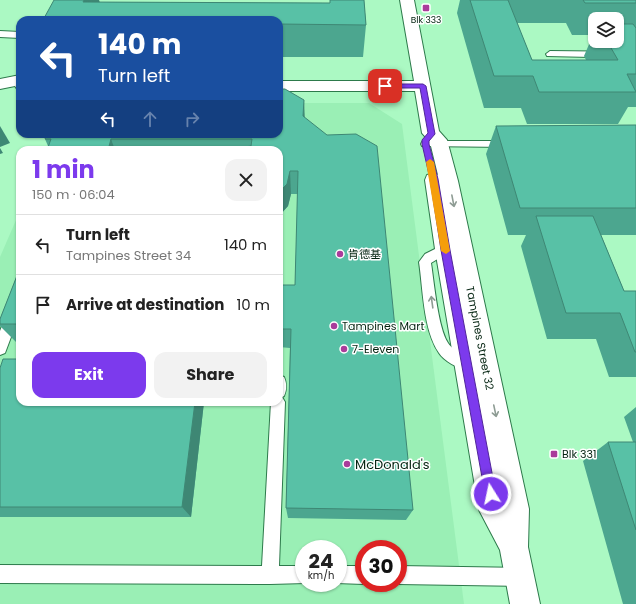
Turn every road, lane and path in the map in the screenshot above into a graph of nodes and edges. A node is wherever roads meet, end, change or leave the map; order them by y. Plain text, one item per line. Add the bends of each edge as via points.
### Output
1 (407, 0) edge
2 (0, 34) edge
3 (16, 35) edge
4 (550, 54) dead end
5 (636, 55) edge
6 (283, 76) edge
7 (16, 81) edge
8 (422, 81) junction
9 (1, 84) edge
10 (16, 86) edge
11 (283, 86) edge
12 (432, 140) junction
13 (518, 144) edge
14 (16, 305) edge
15 (0, 350) edge
16 (278, 406) edge
17 (514, 547) junction
18 (0, 574) edge
19 (270, 575) junction
20 (295, 575) edge
21 (407, 576) edge
22 (523, 591) edge

1 - 8 street, Tampines Street 32
2 - 3 lane
4 - 5 lane
6 - 8 street
7 - 9 street
8 - 11 street
8 - 12 street, Tampines Street 32
9 - 10 street
12 - 13 lane
12 -> 17 street, Tampines Street 32 via 449,181 516,509
17 -> 12 street, Tampines Street 32 via 493,510 445,250 434,179
14 - 15 lane
16 - 19 lane
17 - 22 street, Tampines Street 32
18 - 19 lane
19 - 20 lane
21 - 22 lane

